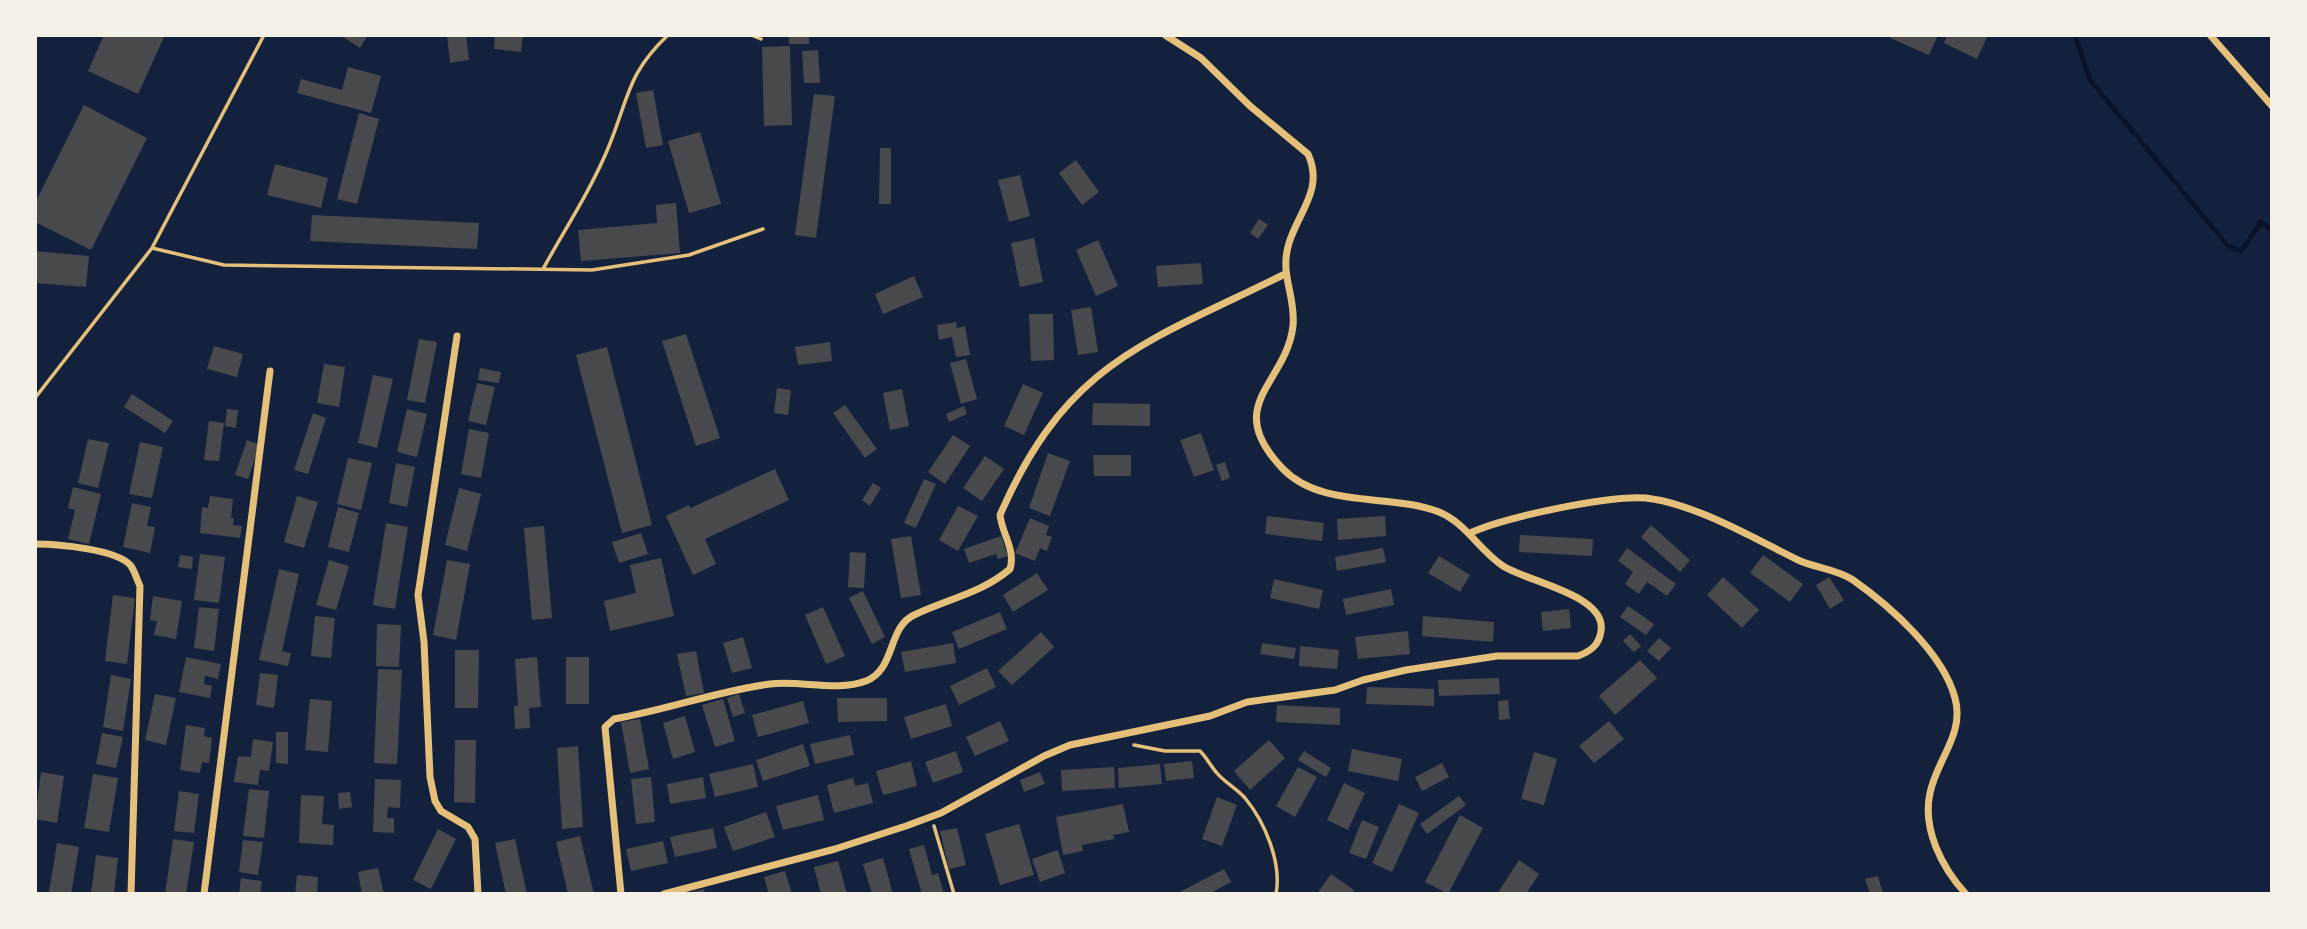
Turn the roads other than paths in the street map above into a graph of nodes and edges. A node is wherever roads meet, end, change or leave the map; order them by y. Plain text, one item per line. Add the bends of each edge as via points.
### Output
1 (264, 35) edge
2 (668, 35) edge
3 (751, 35) edge
4 (1165, 35) edge
5 (2210, 35) edge
6 (761, 39) dead end
7 (2272, 106) edge
8 (763, 229) dead end
9 (152, 248) junction
10 (543, 269) junction
11 (1285, 274) junction
12 (457, 336) dead end
13 (270, 372) dead end
14 (35, 398) edge
15 (1470, 533) junction
16 (35, 544) edge
17 (131, 894) edge
18 (204, 894) edge
19 (478, 894) edge
20 (621, 894) edge
21 (664, 894) edge
22 (1966, 894) edge

1 - 9 lane
2 - 10 lane via 645,57 608,147
3 - 6 lane
4 - 11 street via 1201,58 1308,154 1313,191 1290,240
5 - 7 street
8 - 10 lane via 689,255 592,270
9 - 10 lane via 224,265
9 - 14 lane
11 - 15 street via 1293,299 1293,329 1256,409 1272,455 1308,488 1438,512
11 - 20 street via 1149,339 1080,390 1037,444 1000,515 1010,569 986,586 905,621 878,673 866,681 772,684 614,719 605,727
12 - 19 street via 418,595 430,777 441,811 468,827 475,839
13 - 18 street
15 - 21 street via 1506,568 1591,604 1603,624 1600,640 1578,656 1497,656 1406,670 1335,690 1247,702 1210,716 1070,745 931,817 835,849
15 - 22 street via 1513,519 1645,498 1687,510 1851,578 1926,645 1950,680 1959,717 1930,792 1929,815 1938,852
16 - 17 street via 65,544 118,558 130,565 140,586

